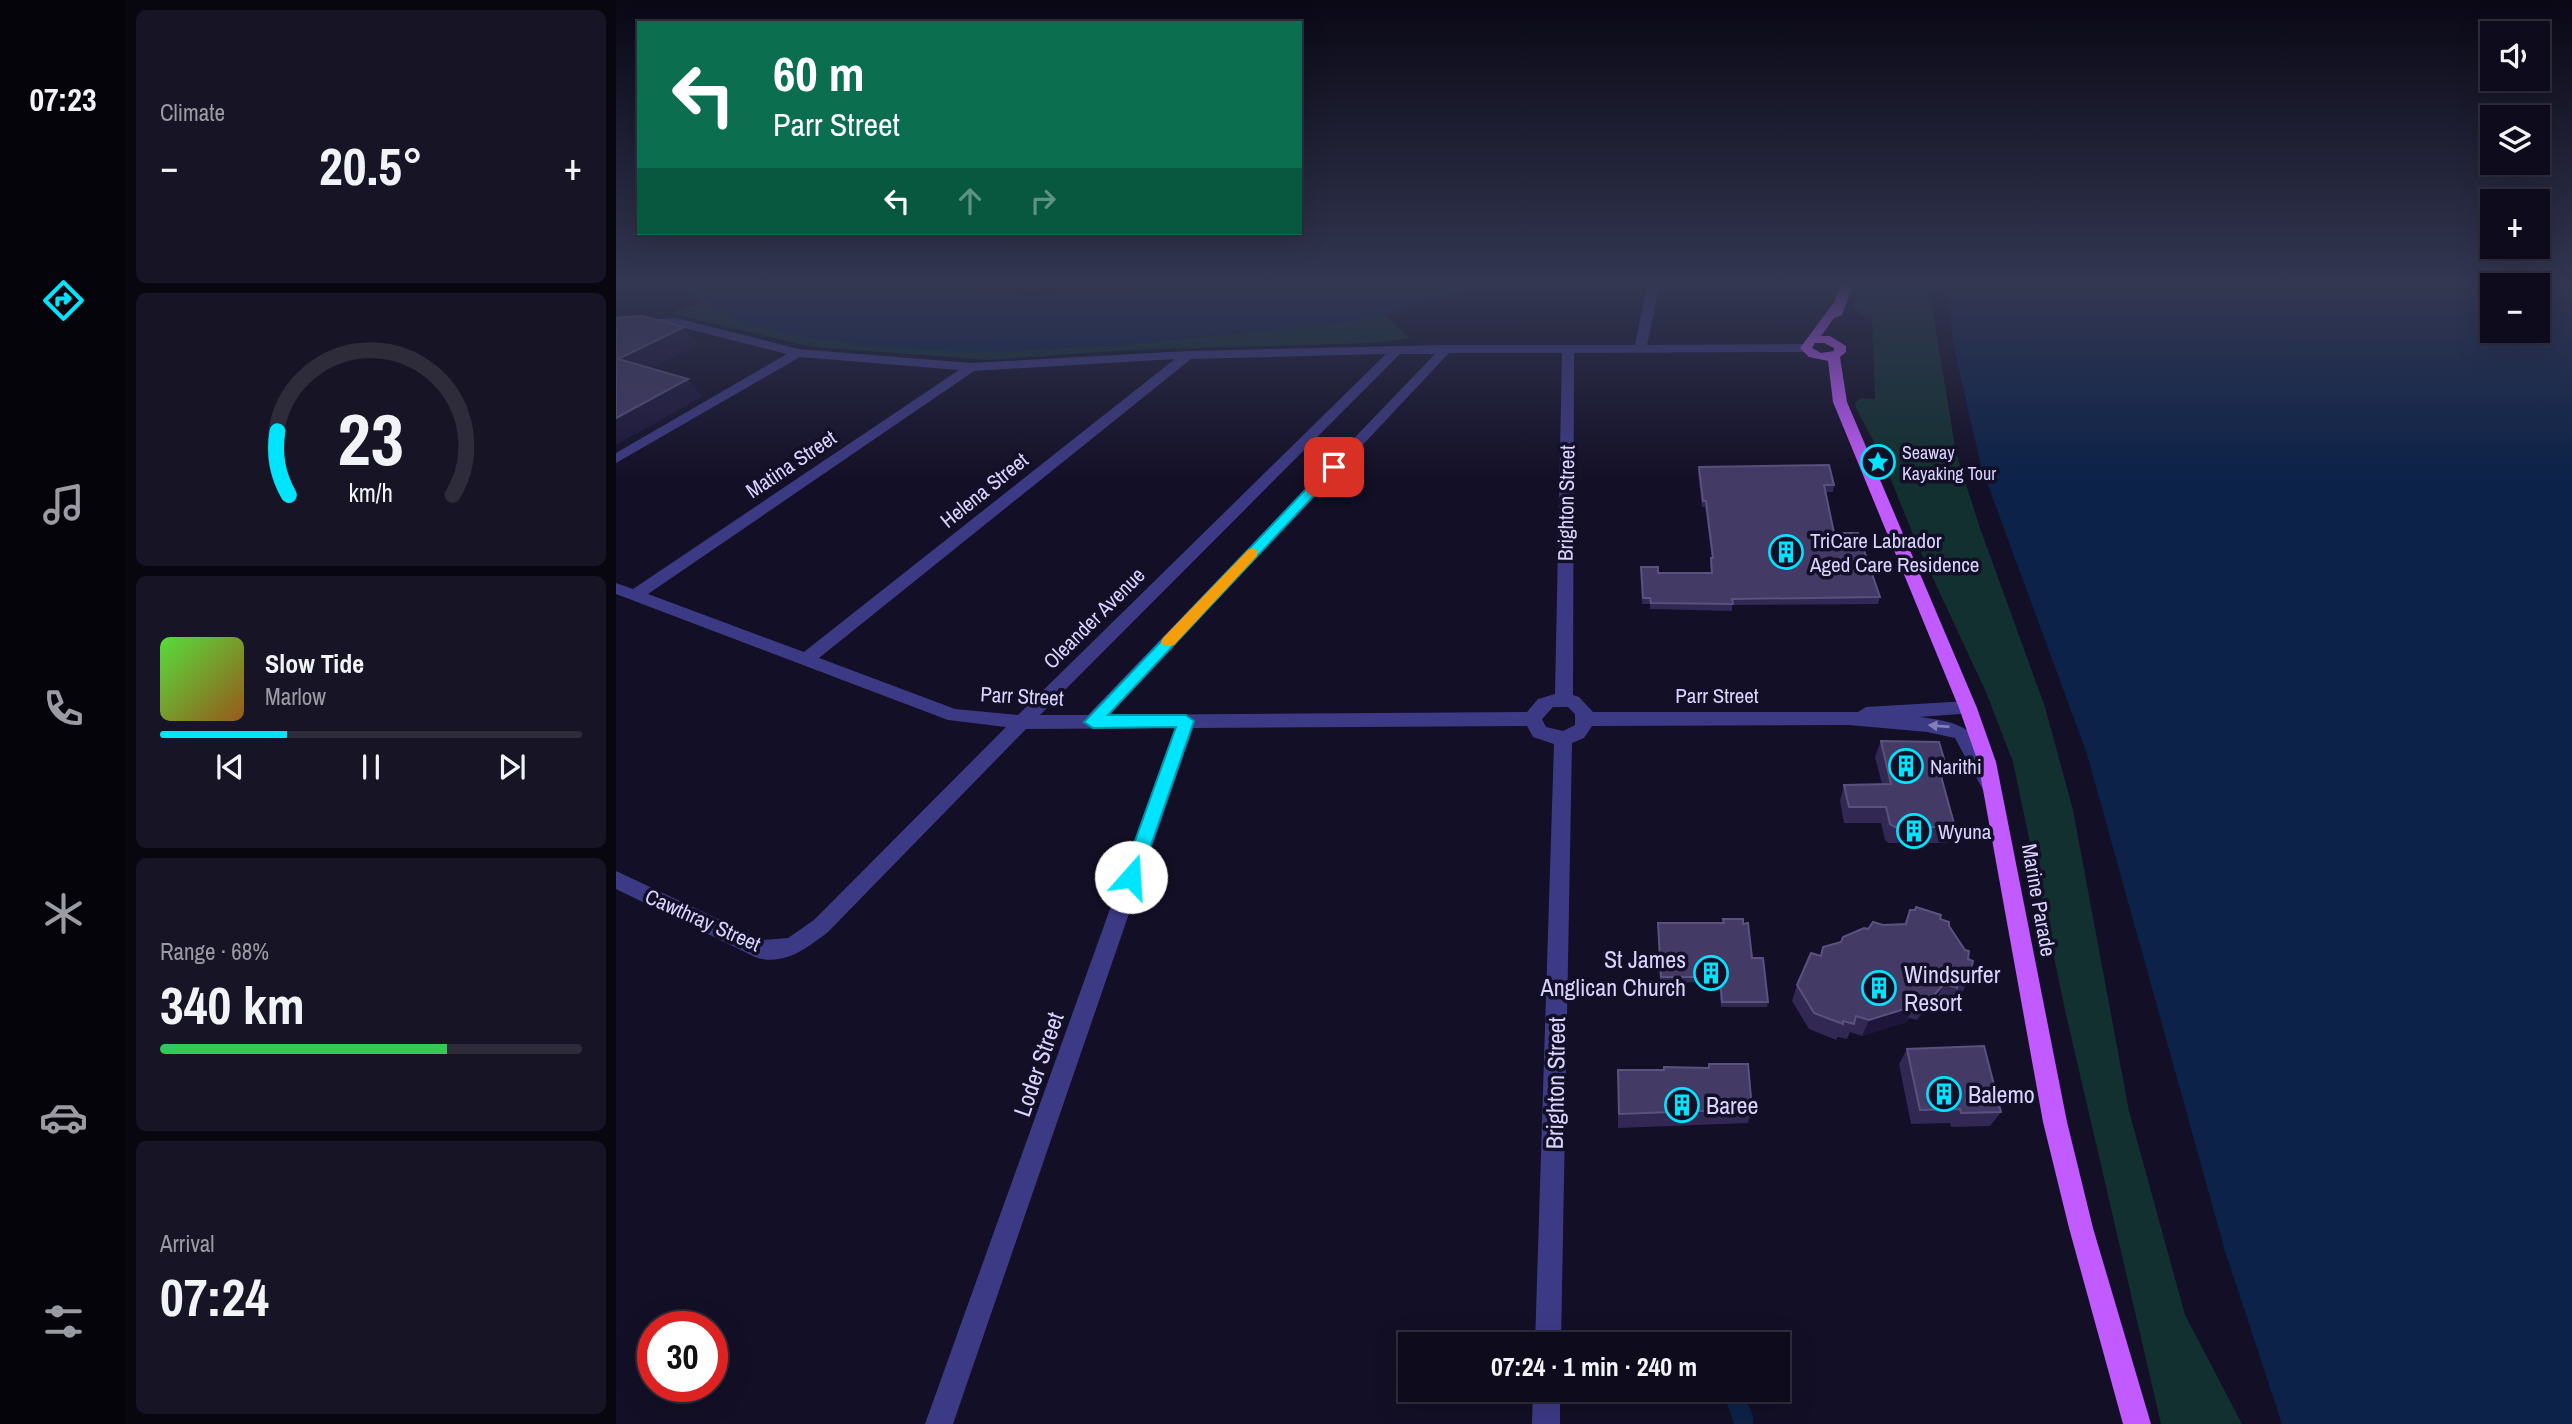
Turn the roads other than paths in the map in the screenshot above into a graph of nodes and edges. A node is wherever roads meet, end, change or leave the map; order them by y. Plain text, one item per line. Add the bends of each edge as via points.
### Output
1 (780, 348) edge
2 (1686, 348) edge
3 (1810, 348) edge
4 (1822, 348) edge
5 (1446, 349) junction
6 (1568, 349) junction
7 (1640, 349) joint
8 (1397, 350) junction
9 (1835, 350) joint
10 (798, 353) junction
11 (1188, 355) junction
12 (971, 367) junction
13 (1839, 402) junction
14 (616, 460) edge
15 (616, 588) edge
16 (635, 595) junction
17 (808, 658) junction
18 (1564, 700) junction
19 (1968, 708) junction
20 (1849, 718) junction
21 (1534, 719) junction
22 (1586, 719) junction
23 (1186, 721) junction
24 (1022, 722) junction
25 (1093, 722) junction
26 (1563, 739) junction
27 (1994, 792) junction
28 (616, 880) edge
29 (792, 947) joint
30 (1548, 1332) edge
31 (1547, 1402) edge
32 (939, 1424) edge
33 (1546, 1424) edge
34 (2137, 1424) edge

1 - 10 street
2 - 7 street
3 - 13 main road, Marine Parade via 1815,365
4 - 9 main road
5 - 6 street
5 - 8 street
5 - 25 street
6 - 7 street
6 - 18 street, Brighton Street
8 - 11 street
8 - 24 street, Oleander Avenue
9 - 13 main road, Marine Parade
10 - 12 street
10 - 14 street
11 - 12 street
11 - 17 street, Helena Street
12 - 16 street, Matina Street
13 - 19 main road, Marine Parade
15 - 16 street, Parr Street
16 - 17 street, Parr Street
17 - 24 street, Parr Street via 954,715
18 - 21 street via 1540,706
18 - 22 street via 1580,706
19 - 20 street, Parr Street via 1881,711
19 - 27 main road, Marine Parade
20 - 22 street, Parr Street
27 -> 20 street, Parr Street via 1965,736 1955,728
21 - 23 street, Parr Street
21 - 26 street via 1539,732
22 - 26 street via 1579,732
23 - 25 street, Parr Street
23 - 32 street, Loder Street
24 - 25 street, Parr Street
24 - 29 street, Oleander Avenue via 821,926
26 - 30 street, Brighton Street
27 - 34 main road, Marine Parade via 2055,1122
28 - 29 street, Cawthray Street via 762,950
31 - 33 street

